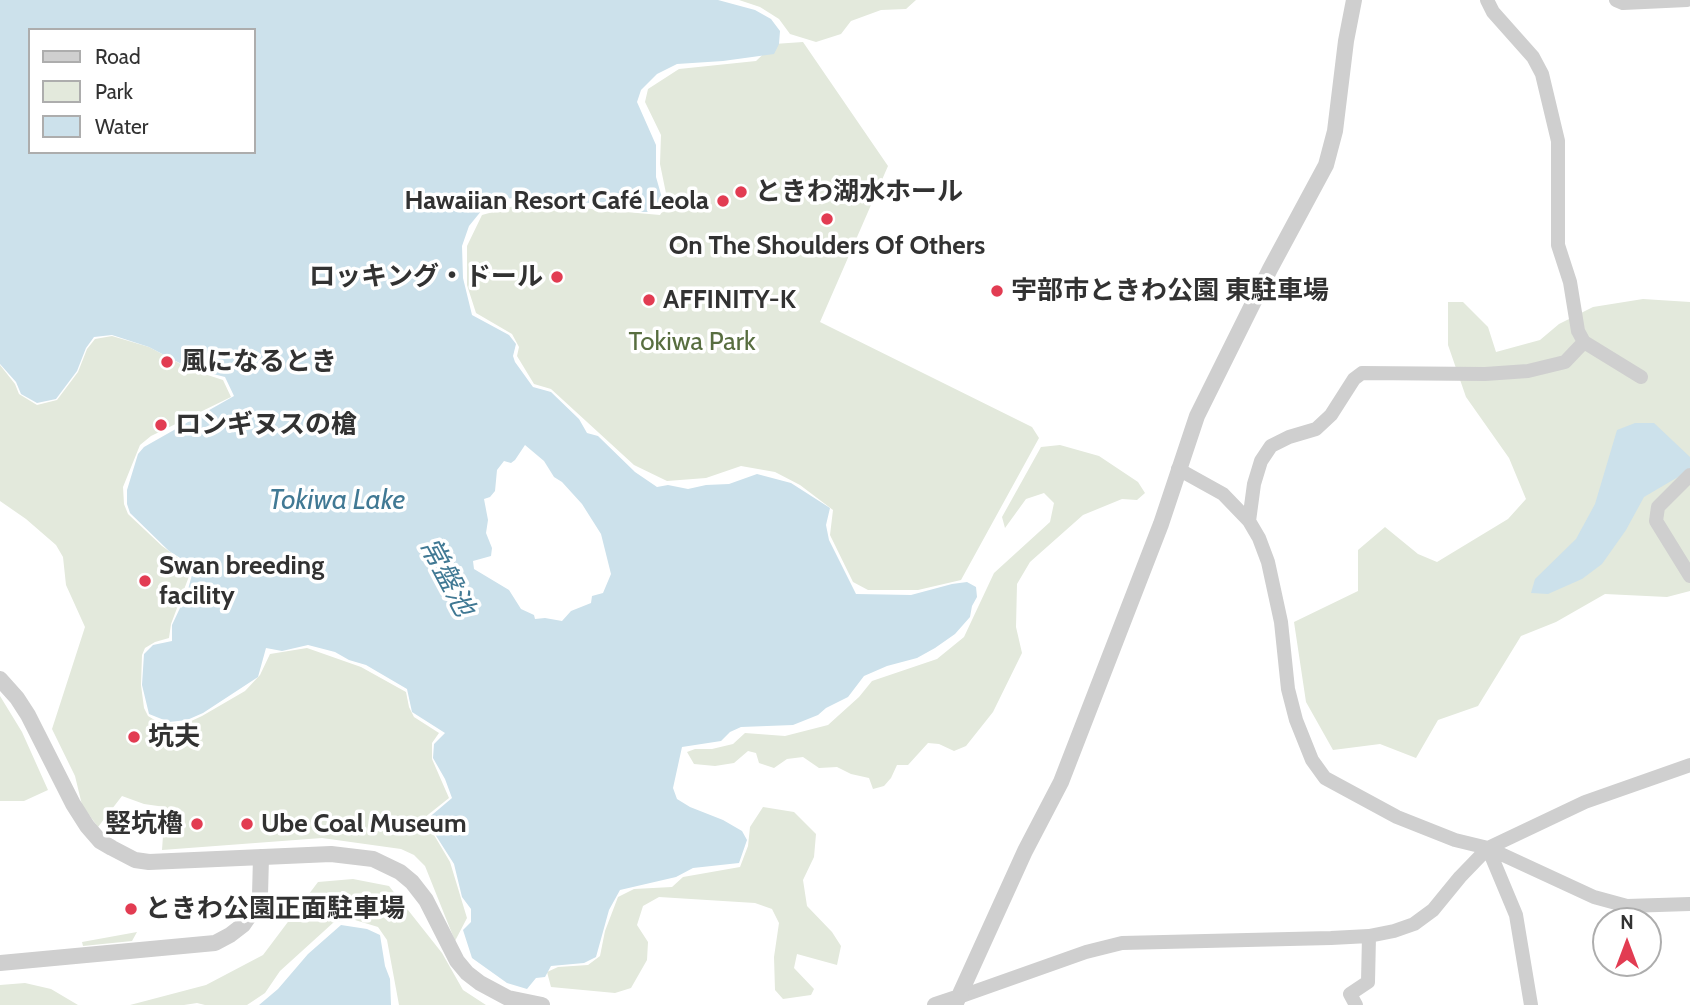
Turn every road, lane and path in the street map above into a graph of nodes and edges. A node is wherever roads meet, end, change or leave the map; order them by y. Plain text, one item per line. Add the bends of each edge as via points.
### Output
1 (1354, 0) edge
2 (1487, 0) edge
3 (1616, 0) edge
4 (1687, 0) edge
5 (1665, 1) edge
6 (1584, 342) junction
7 (1641, 377) dead end
8 (1178, 468) junction
9 (1690, 475) edge
10 (1249, 521) junction
11 (1690, 576) edge
12 (0, 679) edge
13 (1690, 765) edge
14 (1488, 848) junction
15 (261, 857) junction
16 (1690, 904) edge
17 (1368, 936) junction
18 (0, 963) edge
19 (957, 1001) edge
20 (542, 1005) edge
21 (935, 1005) edge
22 (1356, 1005) edge
23 (1531, 1005) edge

1 - 8 street via 1326,165 1202,405
2 - 6 street via 1542,74 1558,141 1558,245
3 - 5 street
4 - 5 street
6 - 7 street
6 - 10 street via 1564,362 1528,371 1362,373 1316,429 1271,446 1254,484
8 - 10 street via 1223,494
8 - 19 street via 1161,524 1061,782
9 - 11 street via 1658,507 1656,521
10 - 14 street via 1268,562 1296,720 1312,760 1325,778 1397,817
12 - 15 street via 18,698 73,804 100,841 149,862
13 - 14 street via 1585,802
14 - 16 street via 1602,899 1628,906
14 - 17 street via 1433,910 1414,924
14 - 23 street via 1516,915
15 - 18 street via 260,895 254,909 243,925 215,943
15 - 20 street via 331,854 386,864 426,900 467,973 508,998
17 - 19 street via 1122,943
17 - 22 street via 1368,982 1350,994
19 - 21 street

